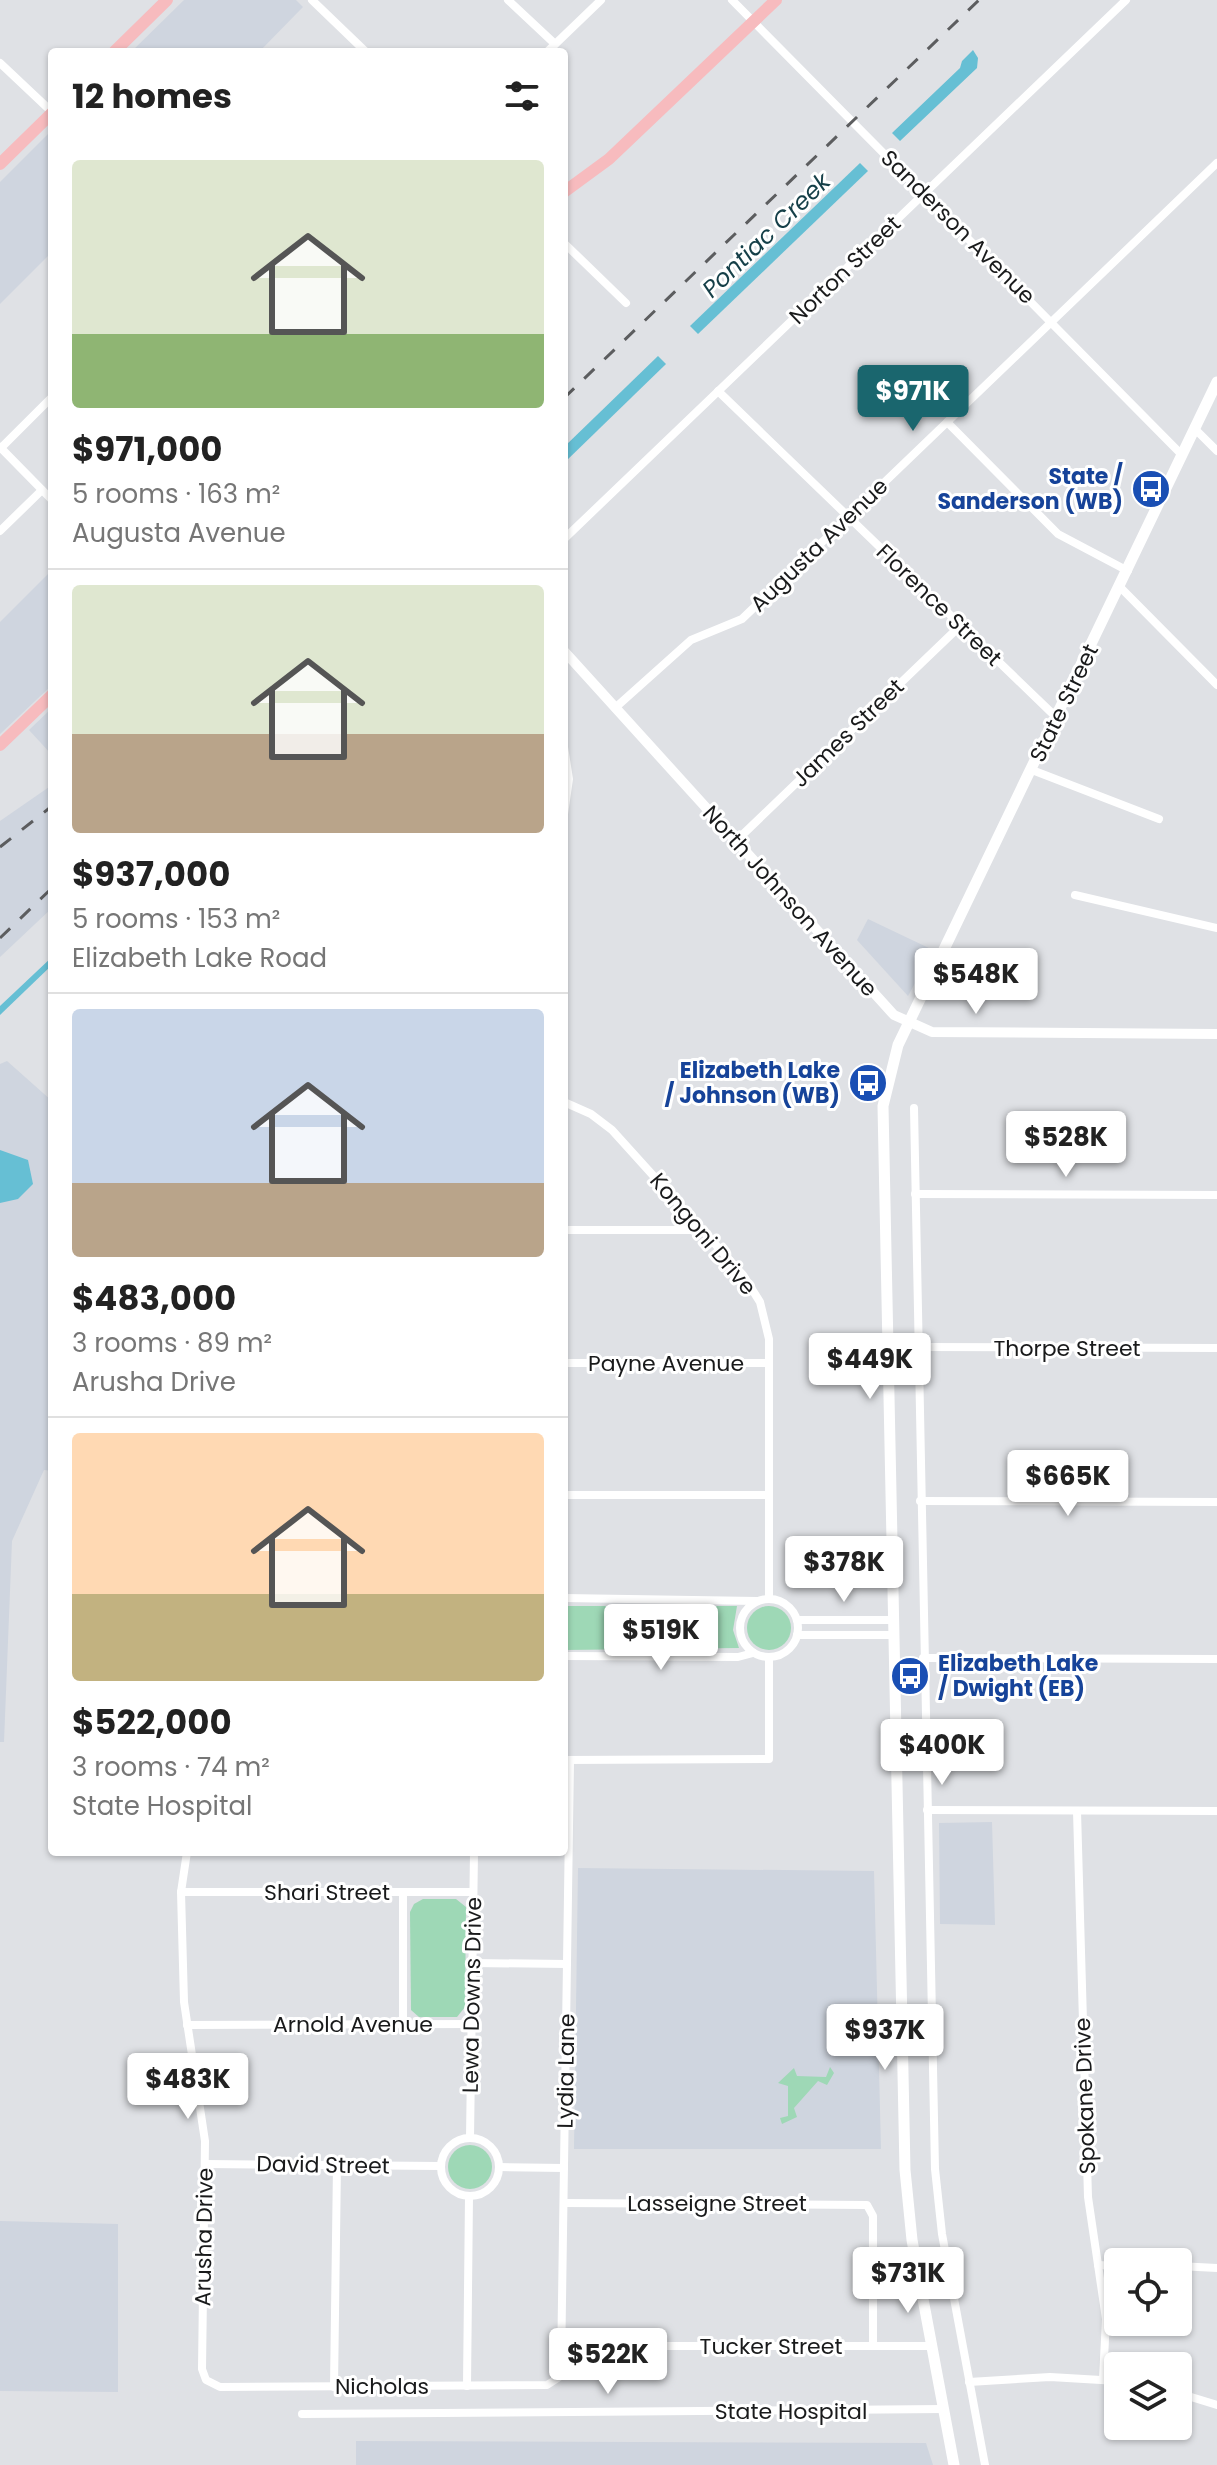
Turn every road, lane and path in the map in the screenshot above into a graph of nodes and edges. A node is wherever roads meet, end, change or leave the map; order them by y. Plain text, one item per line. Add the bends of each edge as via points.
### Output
1 (167, 0) edge
2 (312, 0) edge
3 (508, 0) edge
4 (601, 0) edge
5 (732, 0) edge
6 (776, 0) edge
7 (1126, 0) edge
8 (753, 22) junction
9 (555, 44) junction
10 (118, 48) edge
11 (362, 48) edge
12 (551, 48) edge
13 (0, 63) edge
14 (48, 109) edge
15 (48, 117) edge
16 (1217, 163) edge
17 (0, 164) edge
18 (568, 189) edge
19 (924, 193) junction
20 (568, 247) edge
21 (626, 303) dead end
22 (1052, 321) junction
23 (1217, 382) edge
24 (718, 391) junction
25 (48, 401) edge
26 (947, 422) junction
27 (1195, 429) junction
28 (0, 447) edge
29 (1217, 451) edge
30 (1182, 455) junction
31 (42, 490) junction
32 (48, 496) edge
33 (849, 518) junction
34 (0, 531) edge
35 (568, 535) edge
36 (1128, 571) junction
37 (1120, 587) junction
38 (961, 625) junction
39 (568, 655) edge
40 (1217, 685) edge
41 (48, 699) edge
42 (615, 708) junction
43 (1057, 718) junction
44 (0, 745) edge
45 (1032, 770) junction
46 (1159, 819) dead end
47 (736, 841) junction
48 (1075, 895) dead end
49 (1217, 928) edge
50 (909, 1023) junction
51 (1217, 1034) edge
52 (568, 1104) edge
53 (914, 1108) dead end
54 (915, 1194) junction
55 (1217, 1195) edge
56 (568, 1230) edge
57 (703, 1230) junction
58 (916, 1347) junction
59 (1217, 1348) edge
60 (568, 1363) edge
61 (769, 1363) junction
62 (568, 1495) edge
63 (769, 1495) junction
64 (920, 1501) junction
65 (1217, 1502) edge
66 (568, 1598) edge
67 (769, 1598) junction
68 (757, 1601) junction
69 (797, 1620) junction
70 (892, 1620) junction
71 (797, 1635) junction
72 (893, 1635) junction
73 (753, 1653) junction
74 (568, 1656) edge
75 (769, 1657) junction
76 (923, 1658) junction
77 (1217, 1659) edge
78 (568, 1760) edge
79 (927, 1810) junction
80 (1077, 1811) junction
81 (1217, 1811) edge
82 (186, 1856) edge
83 (474, 1856) edge
84 (567, 1856) edge
85 (181, 1892) junction
86 (403, 1892) junction
87 (473, 1892) junction
88 (473, 1963) junction
89 (567, 1964) junction
90 (931, 2020) junction
91 (901, 2021) junction
92 (403, 2024) junction
93 (472, 2024) junction
94 (187, 2025) junction
95 (470, 2138) junction
96 (205, 2164) junction
97 (337, 2165) junction
98 (441, 2166) junction
99 (499, 2167) junction
100 (564, 2168) junction
101 (469, 2196) junction
102 (564, 2203) junction
103 (1098, 2265) junction
104 (1104, 2265) edge
105 (1192, 2267) edge
106 (1217, 2268) edge
107 (562, 2346) junction
108 (873, 2346) junction
109 (932, 2346) junction
110 (1103, 2379) joint
111 (556, 2381) joint
112 (208, 2382) joint
113 (969, 2382) junction
114 (467, 2386) junction
115 (334, 2387) junction
116 (1192, 2397) edge
117 (1217, 2405) edge
118 (944, 2409) junction
119 (302, 2414) dead end
120 (954, 2465) edge
121 (985, 2465) edge

1 - 10 main road
2 - 11 street
3 - 9 street
4 - 9 street
5 - 8 street, Sanderson Avenue
6 - 8 main road
7 - 19 street, Norton Street
8 - 18 main road via 609,159
8 - 19 street, Sanderson Avenue
9 - 12 street
13 - 14 street
15 - 17 main road
16 - 22 street, Augusta Avenue
19 - 22 street, Sanderson Avenue
19 - 24 street, Norton Street
20 - 21 street
22 - 26 street, Augusta Avenue
22 - 30 street, Sanderson Avenue
23 - 27 main road, State Street
24 - 33 street, Florence Street
24 - 35 street, Norton Street
25 - 28 street
26 - 33 street, Augusta Avenue
26 - 36 street via 1058,534
27 - 29 street
27 - 30 main road, State Street
28 - 31 street
30 - 36 main road, State Street
31 - 32 street
31 - 34 street
33 - 38 street, Florence Street
33 - 42 street, Augusta Avenue via 742,619 691,640
36 - 37 main road, State Street
37 - 40 street
37 - 43 main road, State Street
38 - 43 street, Florence Street
38 - 47 street, James Street
39 - 42 street, North Johnson Avenue
41 - 44 main road
42 - 47 street, North Johnson Avenue
43 - 45 main road, State Street
45 - 46 street
45 - 50 main road, State Street
47 - 50 street, North Johnson Avenue via 894,1015
48 - 49 street
50 - 51 street, North Johnson Avenue via 932,1032
50 - 70 main road, State Street via 889,1074 882,1121
52 - 57 street, Kongoni Drive via 607,1125
53 - 54 street
54 - 55 street
54 - 58 street
56 - 57 street
57 - 61 street, Kongoni Drive via 756,1294 767,1327
58 - 59 street, Thorpe Street
58 - 64 street
60 - 61 street, Payne Avenue
61 - 63 street, Kongoni Drive
62 - 63 street
63 - 67 street, Kongoni Drive
64 - 65 street
64 - 76 street
66 - 68 street
67 - 68 street
67 - 69 street via 785,1603
68 - 73 street via 744,1613 740,1626
69 - 70 street
69 - 71 street
70 - 72 main road, State Street
71 - 72 street
71 - 75 street via 787,1651
72 - 91 main road, State Street
73 - 74 street
73 - 75 street
75 - 78 street via 769,1759
76 - 77 street
76 - 79 street
79 - 80 street
79 - 90 street
80 - 81 street
80 - 103 street, Spokane Drive via 1088,2197
82 - 85 street, Arusha Drive
83 - 87 street, Lewa Downs Drive
84 - 89 street, Lydia Lane
85 - 86 street, Shari Street
85 - 94 street, Arusha Drive
86 - 87 street, Shari Street
86 - 92 street
87 - 88 street, Lewa Downs Drive
88 - 89 street
88 - 93 street, Lewa Downs Drive
89 - 100 street, Lydia Lane
90 - 91 street
90 - 113 street via 938,2204
91 - 109 main road, State Street via 907,2206
92 - 93 street, Arnold Avenue
92 - 94 street, Arnold Avenue
93 - 95 street, Lewa Downs Drive
94 - 96 street, Arusha Drive via 203,2117
95 - 98 street via 450,2146
95 - 99 street via 490,2147
96 - 97 street, David Street
96 - 112 street, Arusha Drive via 202,2369
97 - 98 street, David Street
97 - 115 street
98 - 101 street via 449,2187
99 - 100 street
99 - 101 street via 490,2188
100 - 102 street, Lydia Lane
101 - 114 street
102 - 107 street, Lydia Lane
102 - 108 street, Lasseigne Street via 869,2206
103 - 104 street
103 - 110 street, Spokane Drive via 1106,2332
105 - 106 street
107 - 108 street, Tucker Street
107 - 111 street, Lydia Lane
108 - 109 street, Tucker Street
109 - 118 main road, State Street
110 - 113 street
111 - 114 street, Nicholas via 544,2386
112 - 115 street, Nicholas via 220,2387
113 - 121 street
114 - 115 street, Nicholas
116 - 117 street
118 - 119 street, State Hospital
118 - 120 main road, State Street

